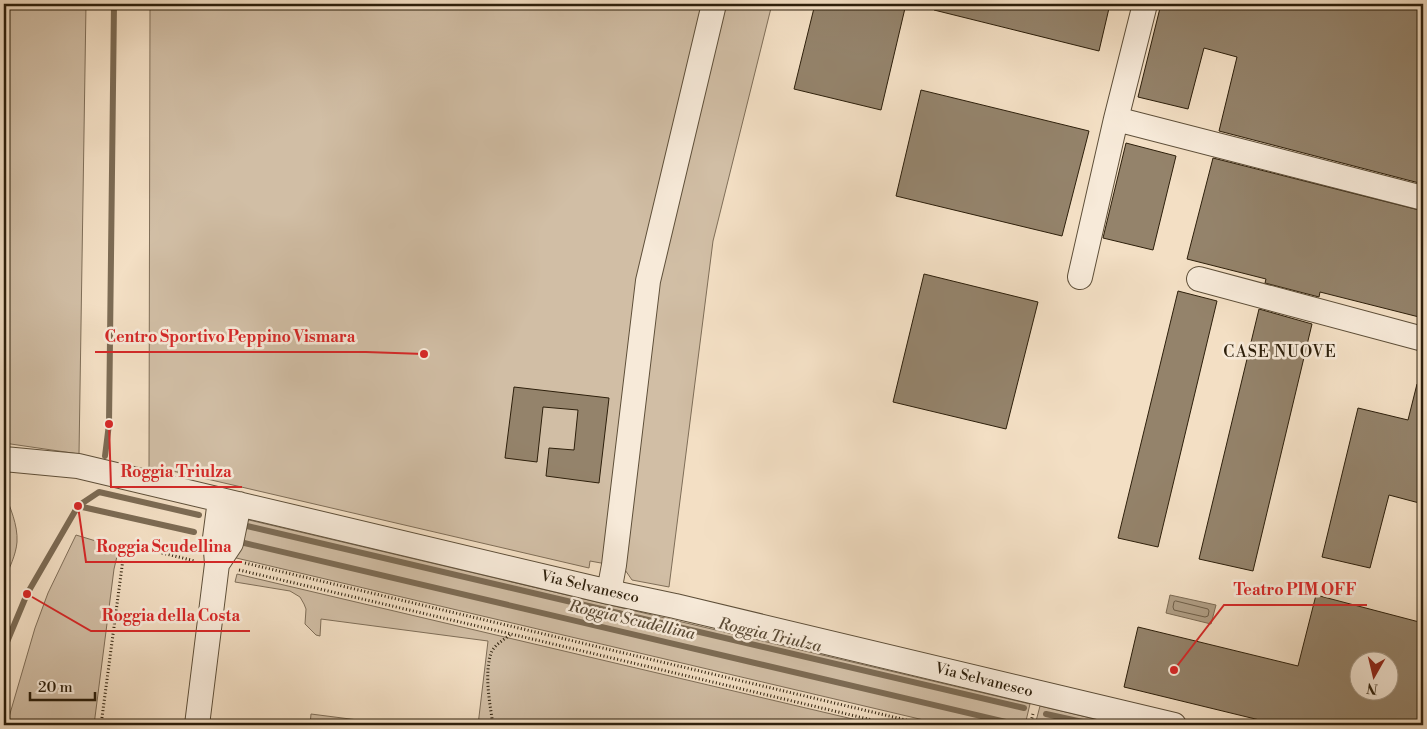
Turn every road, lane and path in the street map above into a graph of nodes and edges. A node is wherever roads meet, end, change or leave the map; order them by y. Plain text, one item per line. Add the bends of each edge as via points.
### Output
1 (714, 4) edge
2 (1145, 4) edge
3 (1116, 119) junction
4 (1423, 198) edge
5 (1080, 277) dead end
6 (1199, 279) dead end
7 (1423, 339) edge
8 (4, 459) edge
9 (230, 502) junction
10 (223, 564) junction
11 (610, 592) junction
12 (511, 634) junction
13 (1033, 714) dead end
14 (101, 725) edge
15 (196, 725) edge
16 (494, 725) edge
17 (893, 725) edge
18 (927, 725) edge
19 (1030, 725) edge
20 (1174, 725) edge

1 - 11 street via 648,281
2 - 3 street
3 - 4 street
3 - 5 street
6 - 7 street
8 - 9 street, Via Selvanesco via 78,466
9 - 10 street via 231,543
9 - 11 street, Via Selvanesco
10 - 12 path via 240,571
10 - 14 path via 125,544
10 - 15 street
10 - 18 path
11 - 20 street, Via Selvanesco
12 - 16 path via 492,652 488,677
12 - 17 path
13 - 19 path

